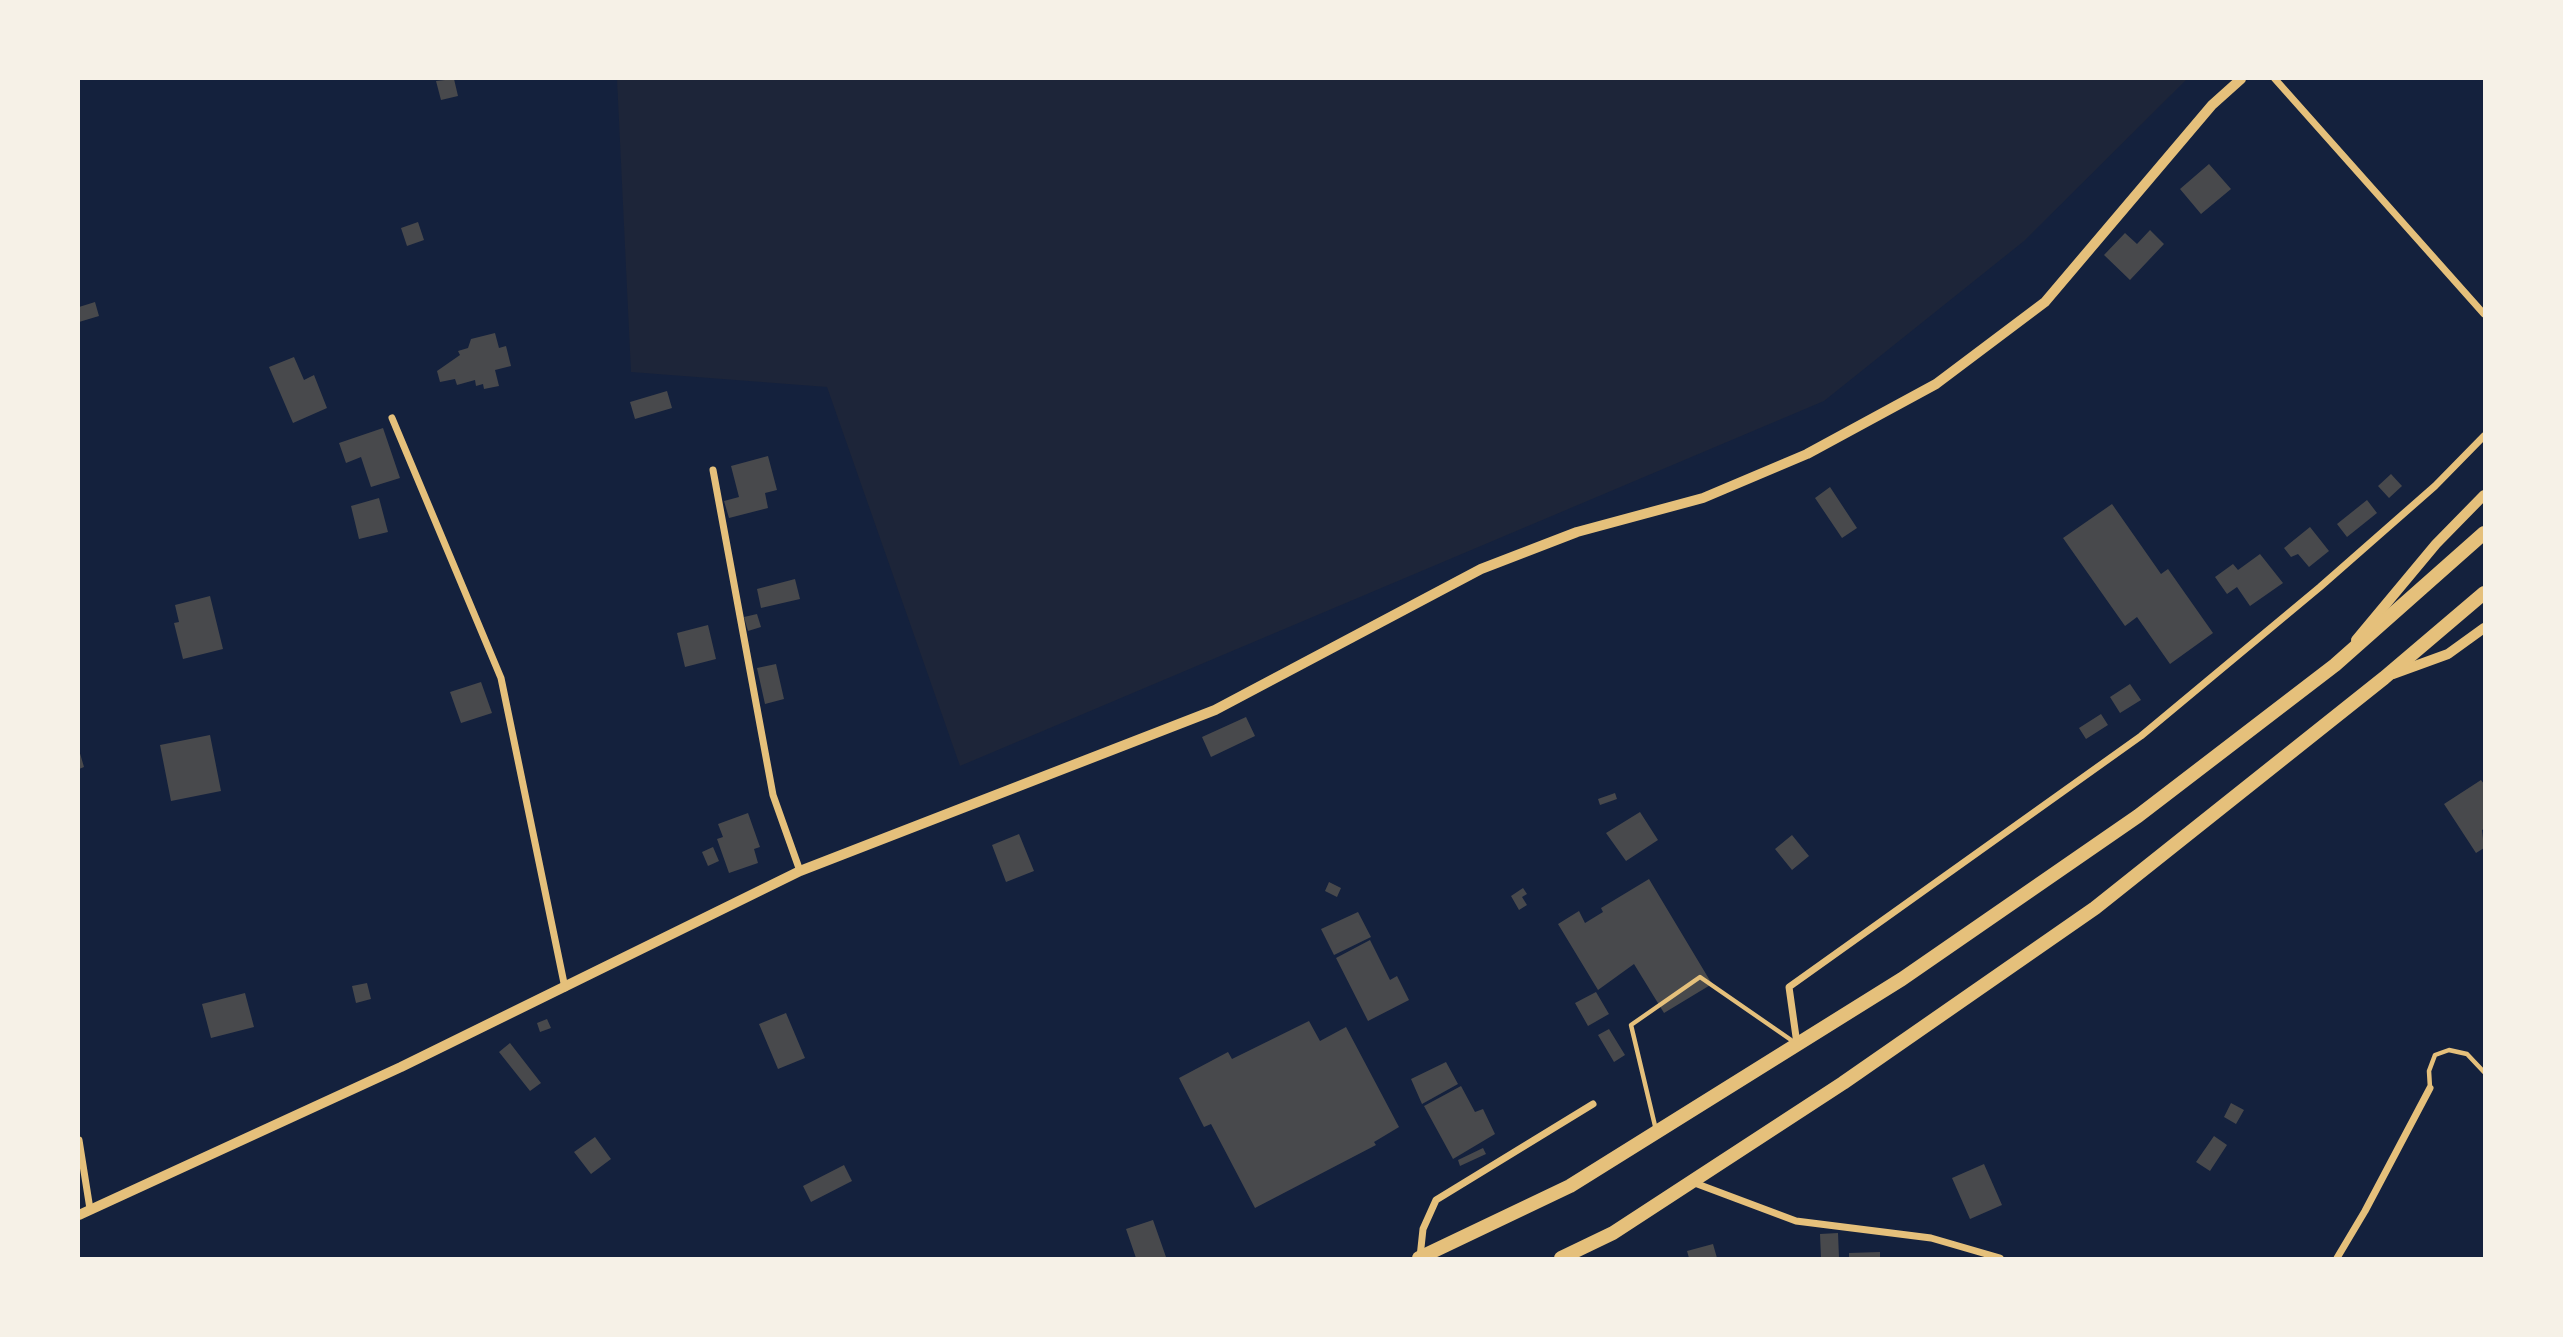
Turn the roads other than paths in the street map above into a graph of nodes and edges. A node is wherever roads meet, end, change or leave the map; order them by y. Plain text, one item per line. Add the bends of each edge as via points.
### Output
1 (2241, 79) edge
2 (2275, 79) edge
3 (2484, 314) edge
4 (392, 418) dead end
5 (2484, 436) edge
6 (713, 470) dead end
7 (2484, 495) edge
8 (2484, 533) edge
9 (2484, 593) edge
10 (2484, 628) edge
11 (2335, 665) junction
12 (2384, 678) junction
13 (800, 871) junction
14 (565, 988) junction
15 (1797, 1045) junction
16 (2484, 1072) edge
17 (2430, 1088) joint
18 (1593, 1104) dead end
19 (1656, 1133) junction
20 (79, 1140) edge
21 (1692, 1182) junction
22 (90, 1209) junction
23 (79, 1215) edge
24 (1419, 1258) edge
25 (1561, 1258) edge
26 (2000, 1258) edge
27 (2337, 1258) edge

1 - 13 street via 2212,105 2045,302 1936,384 1807,454 1703,498 1577,532 1481,569 1215,710
2 - 3 street
4 - 14 street via 500,678
5 - 15 street via 2435,486 2320,587 2141,736 1789,987
6 - 13 street via 773,795
7 - 11 street via 2436,544
8 - 11 highway
9 - 12 highway
10 - 12 street via 2448,654
11 - 15 highway via 2138,816 1902,979
12 - 21 highway via 2095,908
13 - 14 street
14 - 22 street
15 - 19 highway
15 - 19 lane via 1700,977 1631,1025
16 - 17 lane via 2467,1054 2449,1050 2435,1055 2429,1071
17 - 27 street
18 - 24 street via 1436,1200 1423,1229
19 - 24 highway via 1570,1186
20 - 22 street
21 - 25 highway via 1613,1233
21 - 26 street via 1796,1221 1931,1238
22 - 23 street

